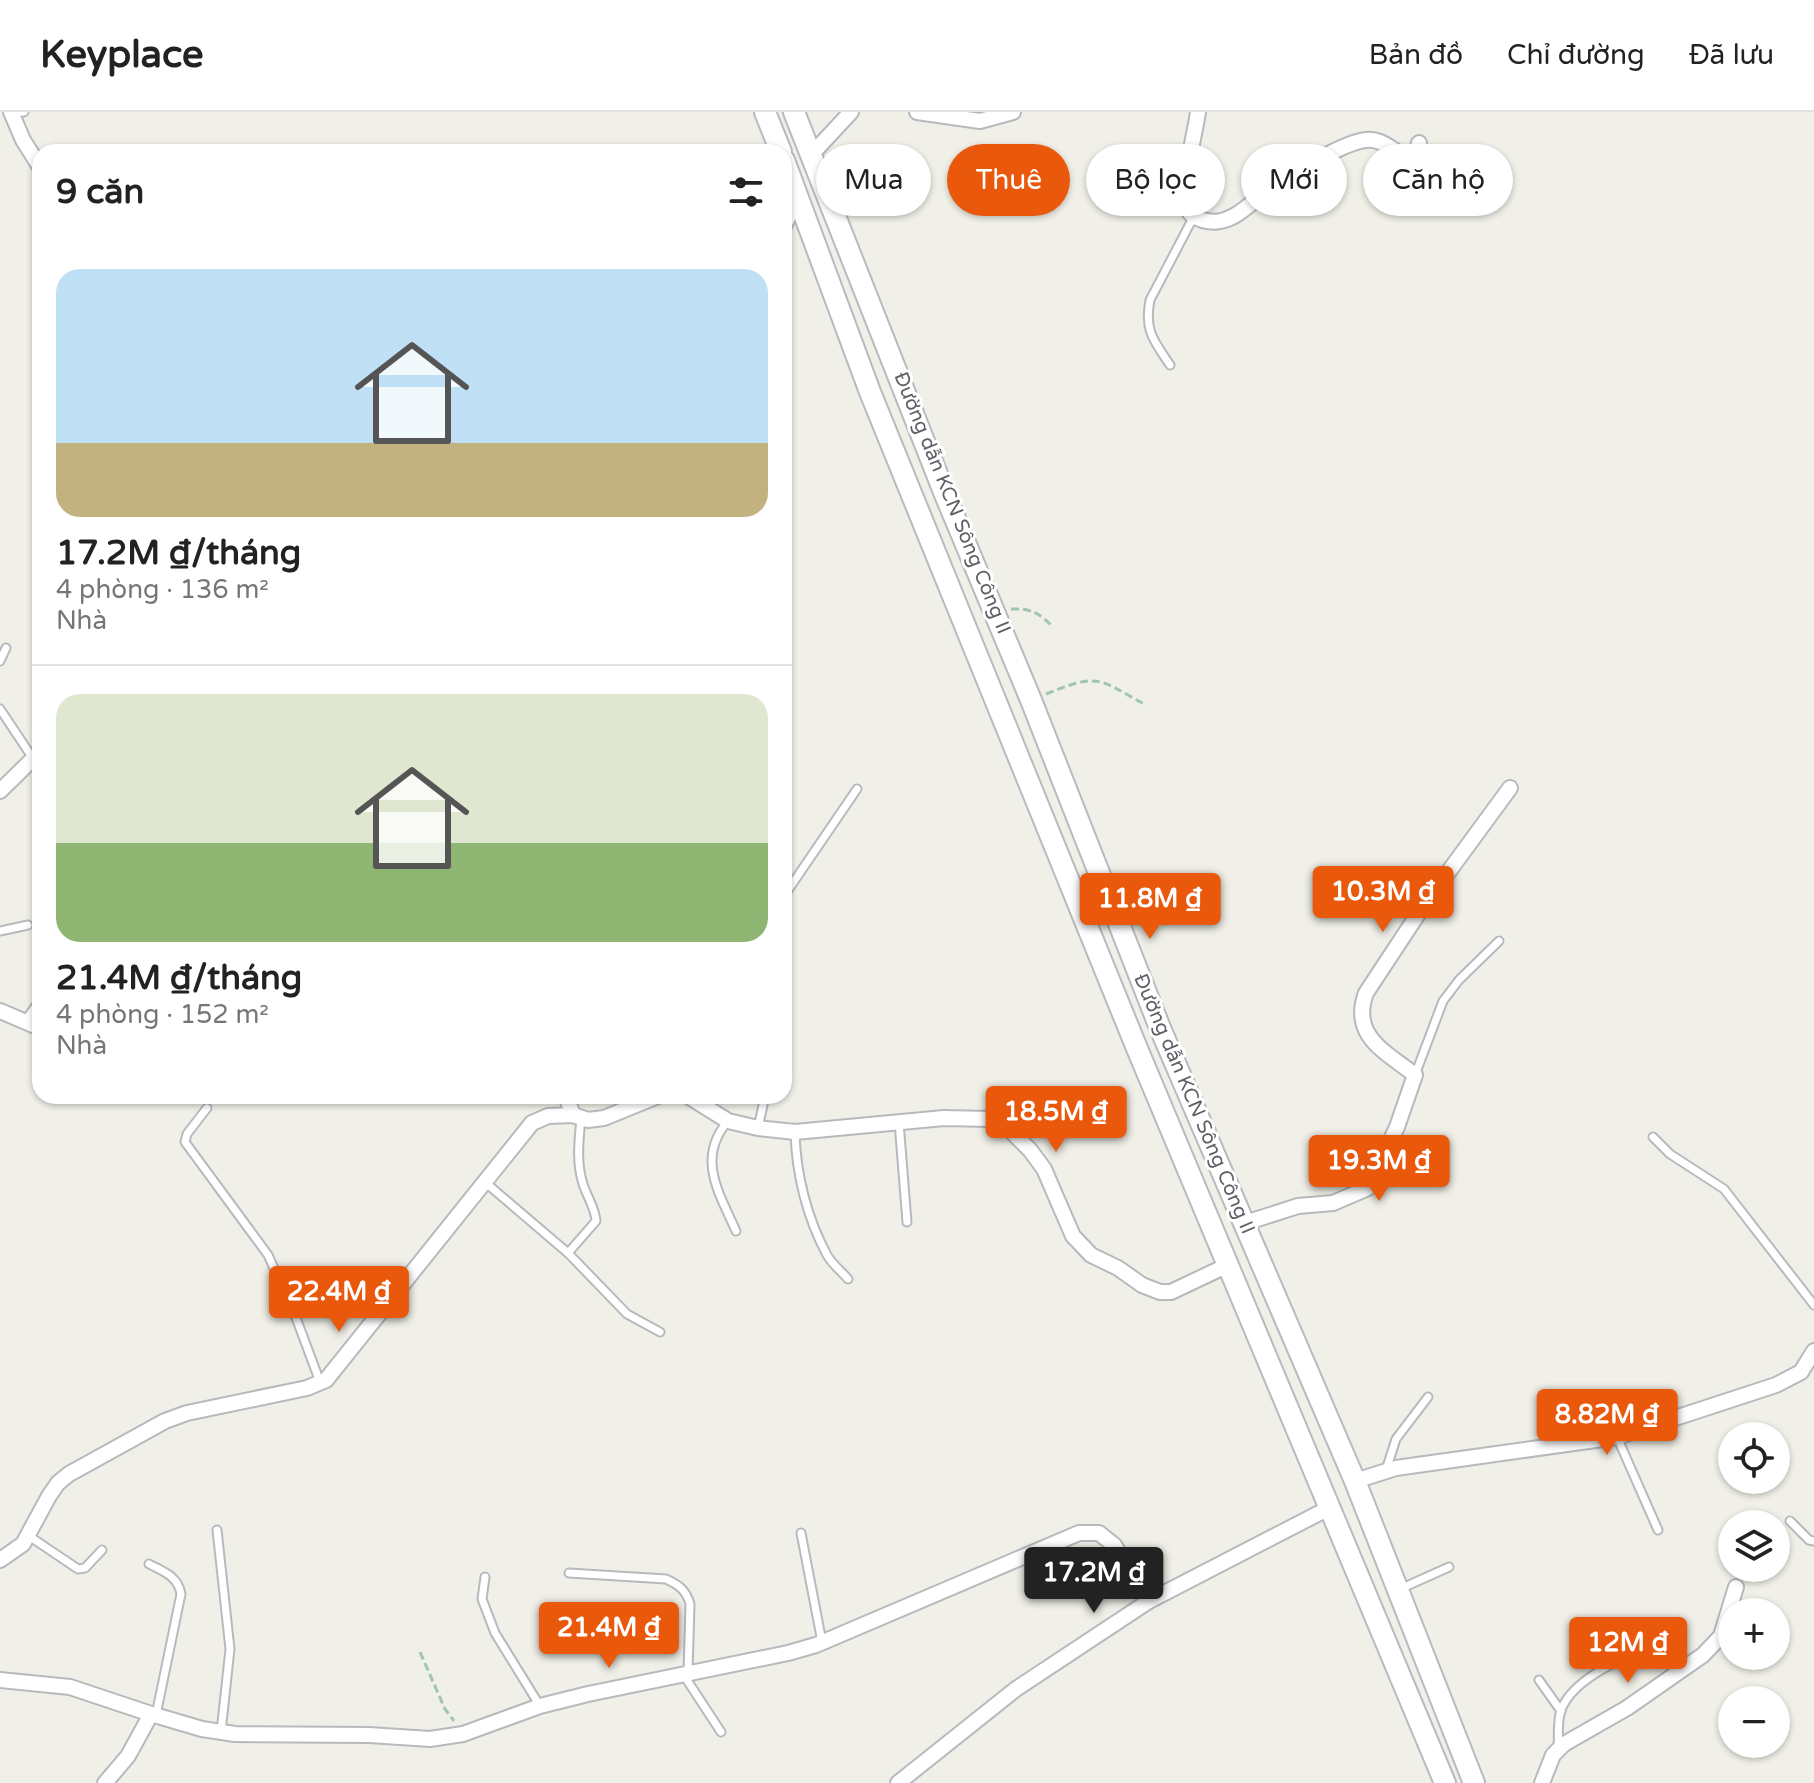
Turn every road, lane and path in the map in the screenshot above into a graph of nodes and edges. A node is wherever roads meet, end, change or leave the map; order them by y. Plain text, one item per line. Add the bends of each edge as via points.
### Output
1 (11, 112) edge
2 (24, 112) edge
3 (765, 112) edge
4 (794, 112) edge
5 (851, 112) edge
6 (917, 112) edge
7 (1013, 112) edge
8 (1198, 112) edge
9 (982, 116) edge
10 (1419, 143) dead end
11 (778, 144) edge
12 (1191, 144) edge
13 (32, 154) edge
14 (811, 155) junction
15 (792, 179) edge
16 (799, 195) junction
17 (792, 209) edge
18 (1194, 216) joint
19 (1170, 365) dead end
20 (900, 379) junction
21 (870, 392) junction
22 (995, 609) junction
23 (1053, 627) dead end
24 (6, 648) dead end
25 (0, 661) edge
26 (1031, 700) junction
27 (1144, 704) dead end
28 (0, 709) edge
29 (32, 749) edge
30 (32, 758) edge
31 (1510, 788) dead end
32 (857, 789) dead end
33 (0, 791) edge
34 (792, 884) edge
35 (28, 925) dead end
36 (0, 931) edge
37 (1499, 941) dead end
38 (32, 1010) edge
39 (0, 1011) edge
40 (24, 1021) junction
41 (32, 1024) edge
42 (1415, 1075) junction
43 (570, 1104) edge
44 (638, 1104) edge
45 (701, 1104) edge
46 (763, 1104) edge
47 (207, 1108) dead end
48 (577, 1117) junction
49 (728, 1121) junction
50 (899, 1122) junction
51 (758, 1128) junction
52 (795, 1132) junction
53 (1653, 1137) dead end
54 (486, 1183) junction
55 (907, 1222) dead end
56 (1245, 1223) junction
57 (736, 1231) dead end
58 (568, 1253) junction
59 (1228, 1265) junction
60 (848, 1279) dead end
61 (1814, 1305) edge
62 (660, 1332) dead end
63 (1814, 1351) edge
64 (1801, 1372) junction
65 (320, 1384) junction
66 (1814, 1384) edge
67 (1428, 1397) dead end
68 (1617, 1437) junction
69 (1385, 1471) junction
70 (1355, 1481) junction
71 (1329, 1508) junction
72 (1790, 1521) dead end
73 (217, 1530) dead end
74 (1658, 1530) dead end
75 (801, 1533) dead end
76 (29, 1536) junction
77 (1814, 1541) edge
78 (102, 1550) dead end
79 (0, 1560) edge
80 (149, 1564) dead end
81 (1449, 1567) dead end
82 (569, 1573) dead end
83 (485, 1577) dead end
84 (1736, 1587) dead end
85 (1398, 1590) junction
86 (1149, 1601) junction
87 (822, 1642) junction
88 (1659, 1642) dead end
89 (420, 1652) dead end
90 (686, 1673) junction
91 (0, 1680) edge
92 (1539, 1680) dead end
93 (540, 1706) junction
94 (1561, 1711) junction
95 (153, 1715) junction
96 (221, 1732) junction
97 (721, 1732) dead end
98 (463, 1734) junction
99 (1558, 1750) junction
100 (1472, 1778) edge
101 (105, 1783) edge
102 (898, 1783) edge
103 (1445, 1783) edge
104 (1542, 1783) edge

1 - 2 lane
1 - 13 street
3 - 11 street
4 - 14 street, Đường dẫn KCN Sông Công II
5 - 14 street
6 - 9 street
7 - 9 street
8 - 12 street
10 - 18 street via 1410,157 1386,143 1348,144 1269,189 1237,214 1222,221
14 - 20 street, Đường dẫn KCN Sông Công II
15 - 16 street, Đường dẫn KCN Sông Công II
16 - 17 street
16 - 21 street, Đường dẫn KCN Sông Công II
18 - 19 lane via 1147,315 1149,332
20 - 21 street
20 - 22 street, Đường dẫn KCN Sông Công II
21 - 59 street, Đường dẫn KCN Sông Công II
22 - 23 path via 1031,610
22 - 26 street, Đường dẫn KCN Sông Công II
24 - 25 lane
26 - 27 path via 1099,680
26 - 56 street, Đường dẫn KCN Sông Công II via 1160,1028
28 - 29 lane
30 - 33 street
31 - 42 street via 1422,908 1361,1004 1366,1032
32 - 34 lane
35 - 36 lane
37 - 42 lane via 1443,1001
38 - 40 lane
39 - 40 street
40 - 41 street
42 - 56 street via 1368,1188 1333,1203 1298,1206
43 - 48 street
44 - 48 street via 604,1118
45 - 49 street
46 - 51 lane
47 - 65 lane via 185,1142 268,1255
48 - 54 street via 548,1116 532,1123
48 - 58 lane via 581,1180 596,1221
49 - 51 street
49 - 57 lane via 718,1133 713,1178
50 - 52 street
50 - 55 lane
50 - 59 street via 990,1119 1006,1126 1044,1169 1081,1247 1142,1285 1171,1292
51 - 52 street
52 - 60 lane via 806,1204 828,1257
53 - 61 lane via 1724,1189
54 - 58 lane
54 - 65 street
56 - 70 street, Đường dẫn KCN Sông Công II
58 - 62 lane via 627,1314
59 - 71 street, Đường dẫn KCN Sông Công II
63 - 64 street
64 - 66 street
64 - 68 street
65 - 76 street via 165,1421 58,1483
67 - 69 lane via 1396,1439
68 - 69 street
68 - 74 lane
69 - 70 street
70 - 85 street, Đường dẫn KCN Sông Công II
71 - 86 street
71 - 103 street, Đường dẫn KCN Sông Công II
72 - 77 lane
73 - 96 lane via 230,1649
75 - 87 lane
76 - 78 lane via 78,1569
76 - 79 street
80 - 95 lane via 174,1577 181,1594
81 - 85 lane
82 - 90 lane via 677,1584 690,1604
83 - 93 lane via 482,1599 489,1620
84 - 99 street via 1721,1636 1703,1655
85 - 100 street, Đường dẫn KCN Sông Công II
86 - 87 street via 1114,1545 1099,1533 1079,1533
86 - 102 street via 1016,1689
87 - 90 street
88 - 94 lane via 1579,1686
89 - 98 path via 445,1709
90 - 93 street
90 - 97 lane
91 - 95 street via 70,1687
92 - 94 lane
93 - 98 street
94 - 99 lane
95 - 96 street
95 - 101 street
96 - 98 street via 430,1739
99 - 104 street
100 - 103 street

